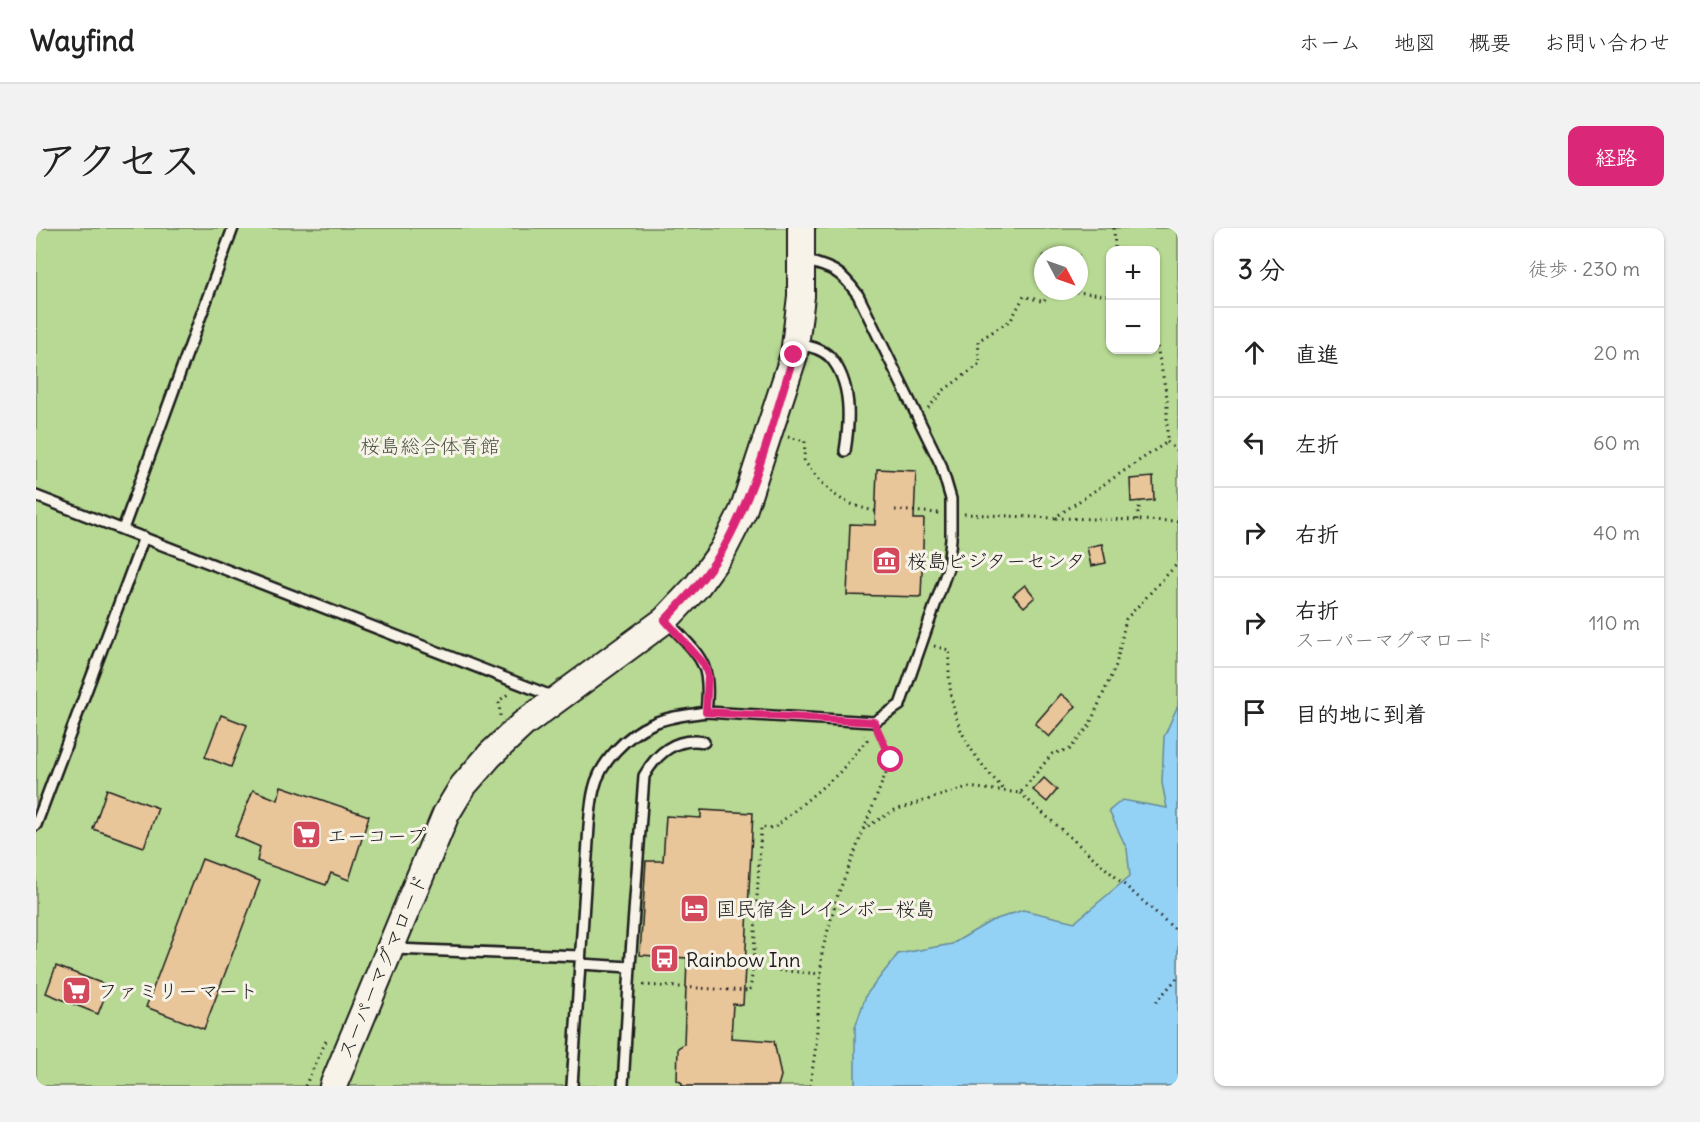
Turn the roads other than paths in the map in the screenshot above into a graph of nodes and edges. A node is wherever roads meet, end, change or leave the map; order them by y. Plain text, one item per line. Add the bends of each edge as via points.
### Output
1 (233, 228) edge
2 (801, 228) edge
3 (801, 260) junction
4 (796, 344) junction
5 (845, 451) dead end
6 (36, 496) edge
7 (123, 529) junction
8 (144, 537) junction
9 (665, 620) junction
10 (559, 699) junction
11 (706, 712) junction
12 (704, 742) dead end
13 (36, 825) edge
14 (389, 948) junction
15 (580, 960) junction
16 (630, 967) junction
17 (333, 1086) edge
18 (572, 1086) edge
19 (624, 1086) edge

1 - 7 lane
2 - 3 street, スーパーマグマロード
3 - 4 street, スーパーマグマロード
3 - 11 lane via 844,276 858,295 941,465 951,499 948,568 900,705 874,722
4 - 5 lane via 814,347 829,356 839,372 848,398 850,421
4 - 9 street, スーパーマグマロード via 743,511 723,550
6 - 7 lane
7 - 8 lane
8 - 10 lane
8 - 13 lane
9 - 10 street, スーパーマグマロード
9 - 11 lane via 704,664 708,676
10 - 14 street, スーパーマグマロード via 523,724 463,786 446,814
11 - 15 lane via 661,721 631,736 608,760 598,778 589,826
12 - 16 lane via 676,743 661,752 644,776
14 - 15 lane
14 - 17 street, スーパーマグマロード
15 - 16 lane
15 - 18 lane
16 - 19 lane

